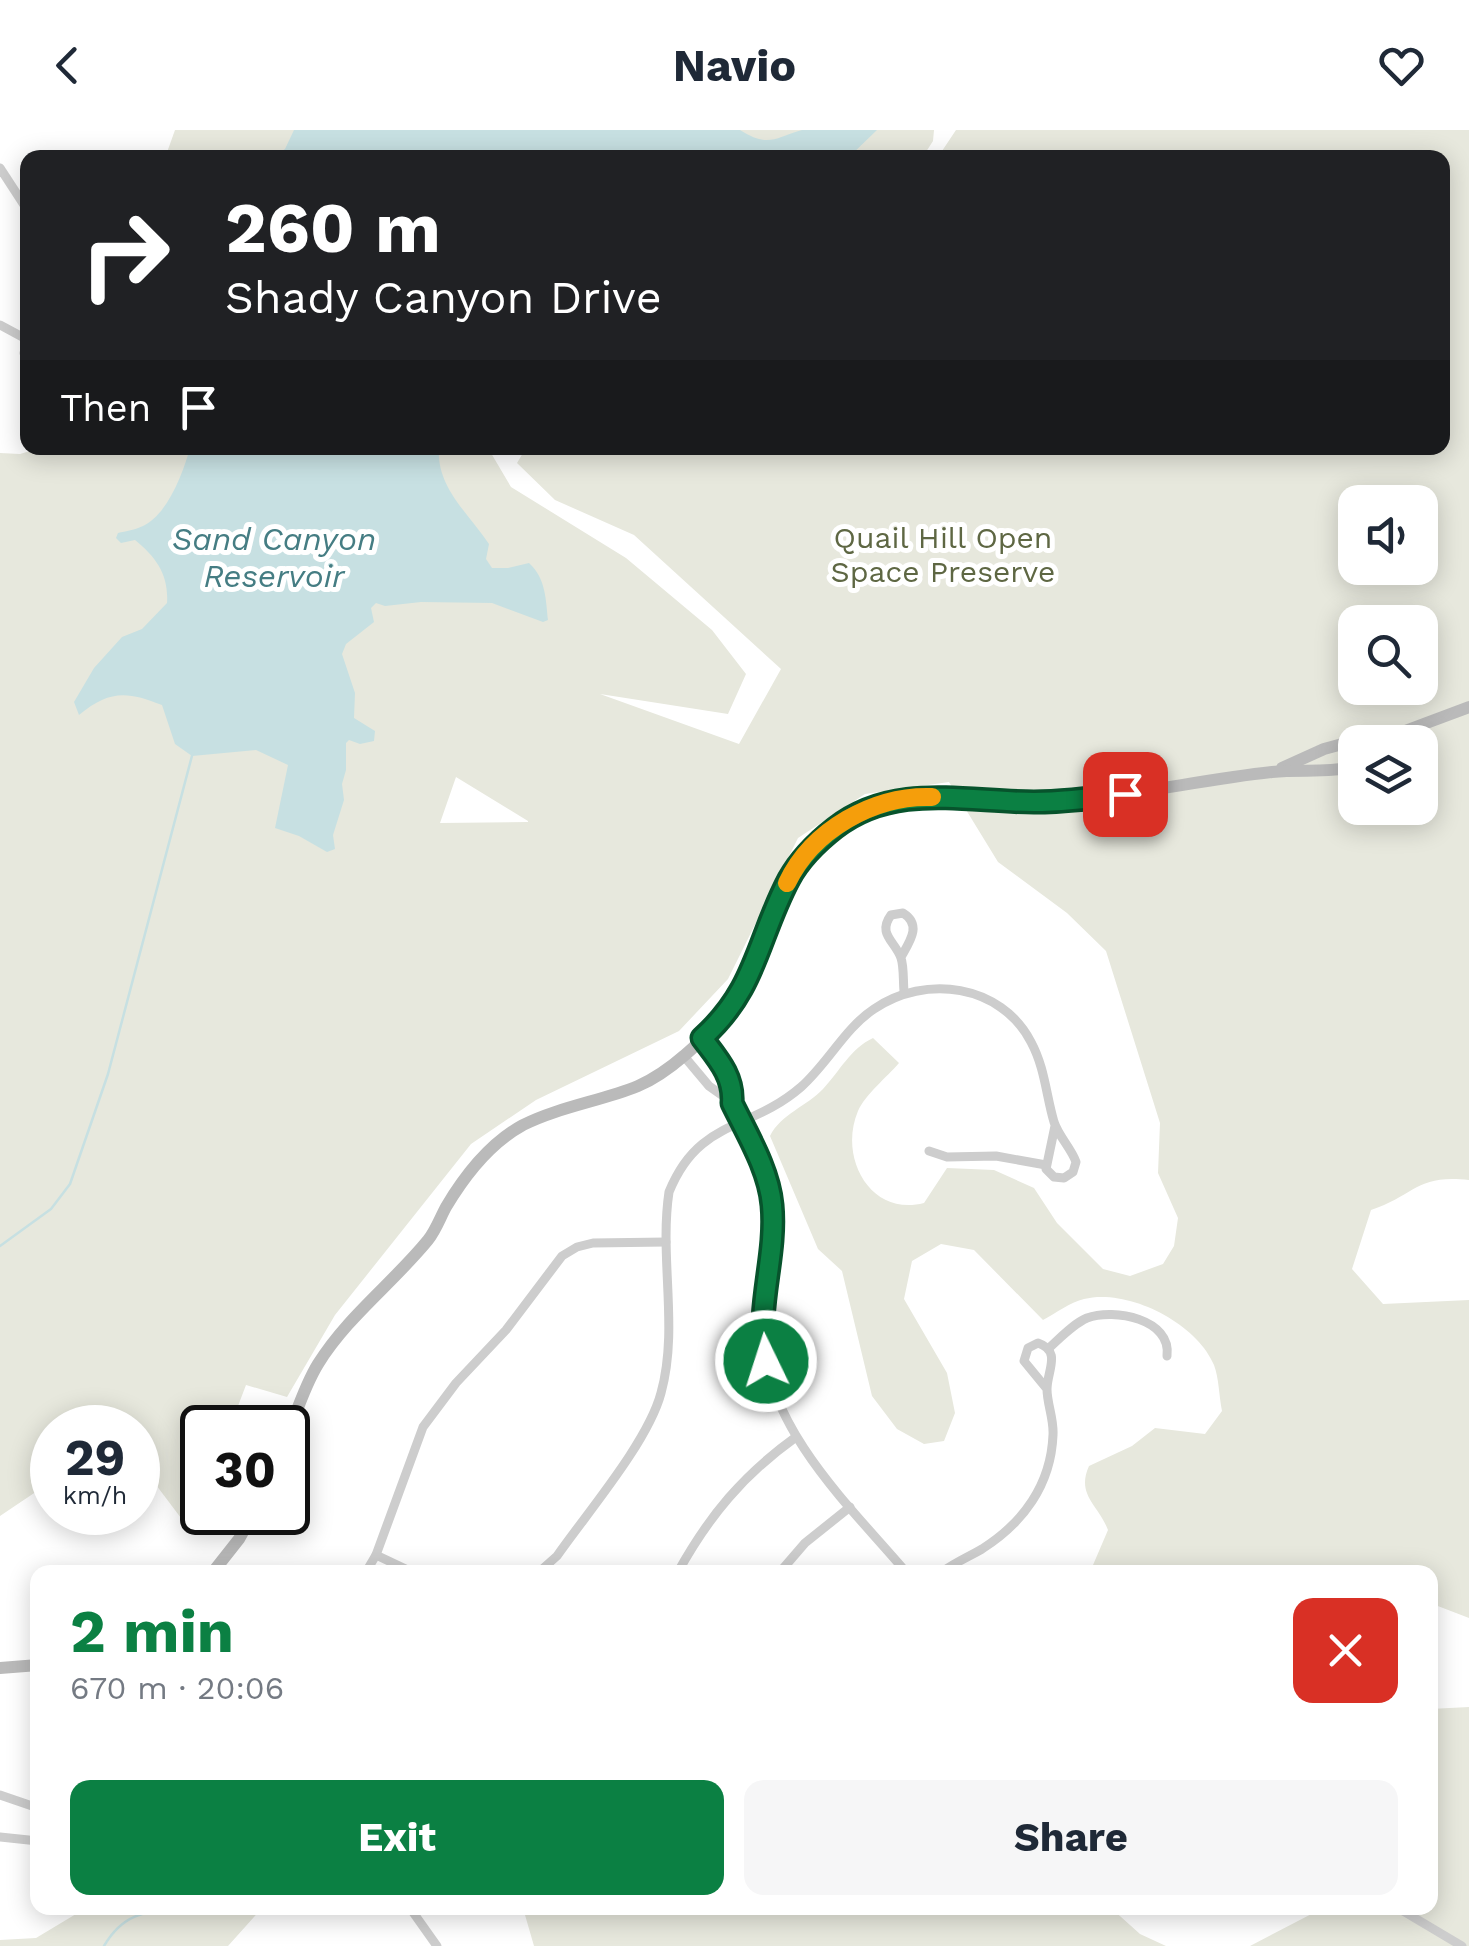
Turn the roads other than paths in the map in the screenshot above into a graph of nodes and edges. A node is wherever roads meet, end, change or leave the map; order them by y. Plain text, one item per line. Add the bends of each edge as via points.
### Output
1 (0, 168) edge
2 (20, 199) edge
3 (1469, 707) edge
4 (1421, 725) edge
5 (1338, 745) edge
6 (1338, 770) edge
7 (1275, 772) junction
8 (900, 957) junction
9 (904, 991) junction
10 (702, 1038) junction
11 (683, 1055) junction
12 (728, 1075) junction
13 (711, 1088) junction
14 (732, 1103) junction
15 (741, 1122) junction
16 (1055, 1126) junction
17 (929, 1151) dead end
18 (1046, 1164) junction
19 (666, 1242) junction
20 (1048, 1348) junction
21 (1167, 1356) dead end
22 (1047, 1389) junction
23 (300, 1405) edge
24 (796, 1437) junction
25 (850, 1507) junction
26 (241, 1535) edge
27 (376, 1555) junction
28 (219, 1565) edge
29 (370, 1565) edge
30 (397, 1565) edge
31 (547, 1565) edge
32 (682, 1565) edge
33 (786, 1565) edge
34 (900, 1565) edge
35 (954, 1565) edge
36 (30, 1666) edge
37 (0, 1668) edge
38 (0, 1795) edge
39 (30, 1805) edge
40 (0, 1837) edge
41 (30, 1840) edge
42 (415, 1915) edge
43 (1410, 1915) edge
44 (437, 1946) edge
45 (1462, 1946) edge

1 - 2 street
3 - 4 street
5 - 7 street
6 - 7 street
7 - 10 street via 1074,801 921,796 869,808 818,841 790,876 743,990
8 - 8 street via 885,923 902,913 914,925
8 - 9 street
9 - 15 street via 860,1020 801,1086
9 - 16 street via 950,988 1003,1008 1037,1054
10 - 11 street
10 - 12 street
11 - 13 street
11 - 23 street via 641,1085 525,1124 489,1150 431,1236 334,1342
12 - 13 street
12 - 14 street
13 - 14 street
14 - 15 street
15 - 19 street via 686,1158 668,1192
15 - 24 street via 772,1206 762,1342 776,1396
16 - 18 street
16 - 18 street via 1076,1167 1059,1178
17 - 18 street
19 - 27 street via 593,1243 562,1256 423,1427
19 - 31 street via 661,1395 646,1430
20 - 21 street via 1086,1318 1106,1314 1156,1326 1166,1337
20 - 22 street
20 - 22 street via 1032,1345 1024,1361
22 - 35 street via 1054,1434 1033,1503 1016,1523
24 - 25 street
24 - 32 street via 735,1487
25 - 33 street
25 - 34 street
26 - 28 street
27 - 29 street
27 - 30 street
36 - 37 street
38 - 39 street
40 - 41 street
42 - 44 street
43 - 45 street

